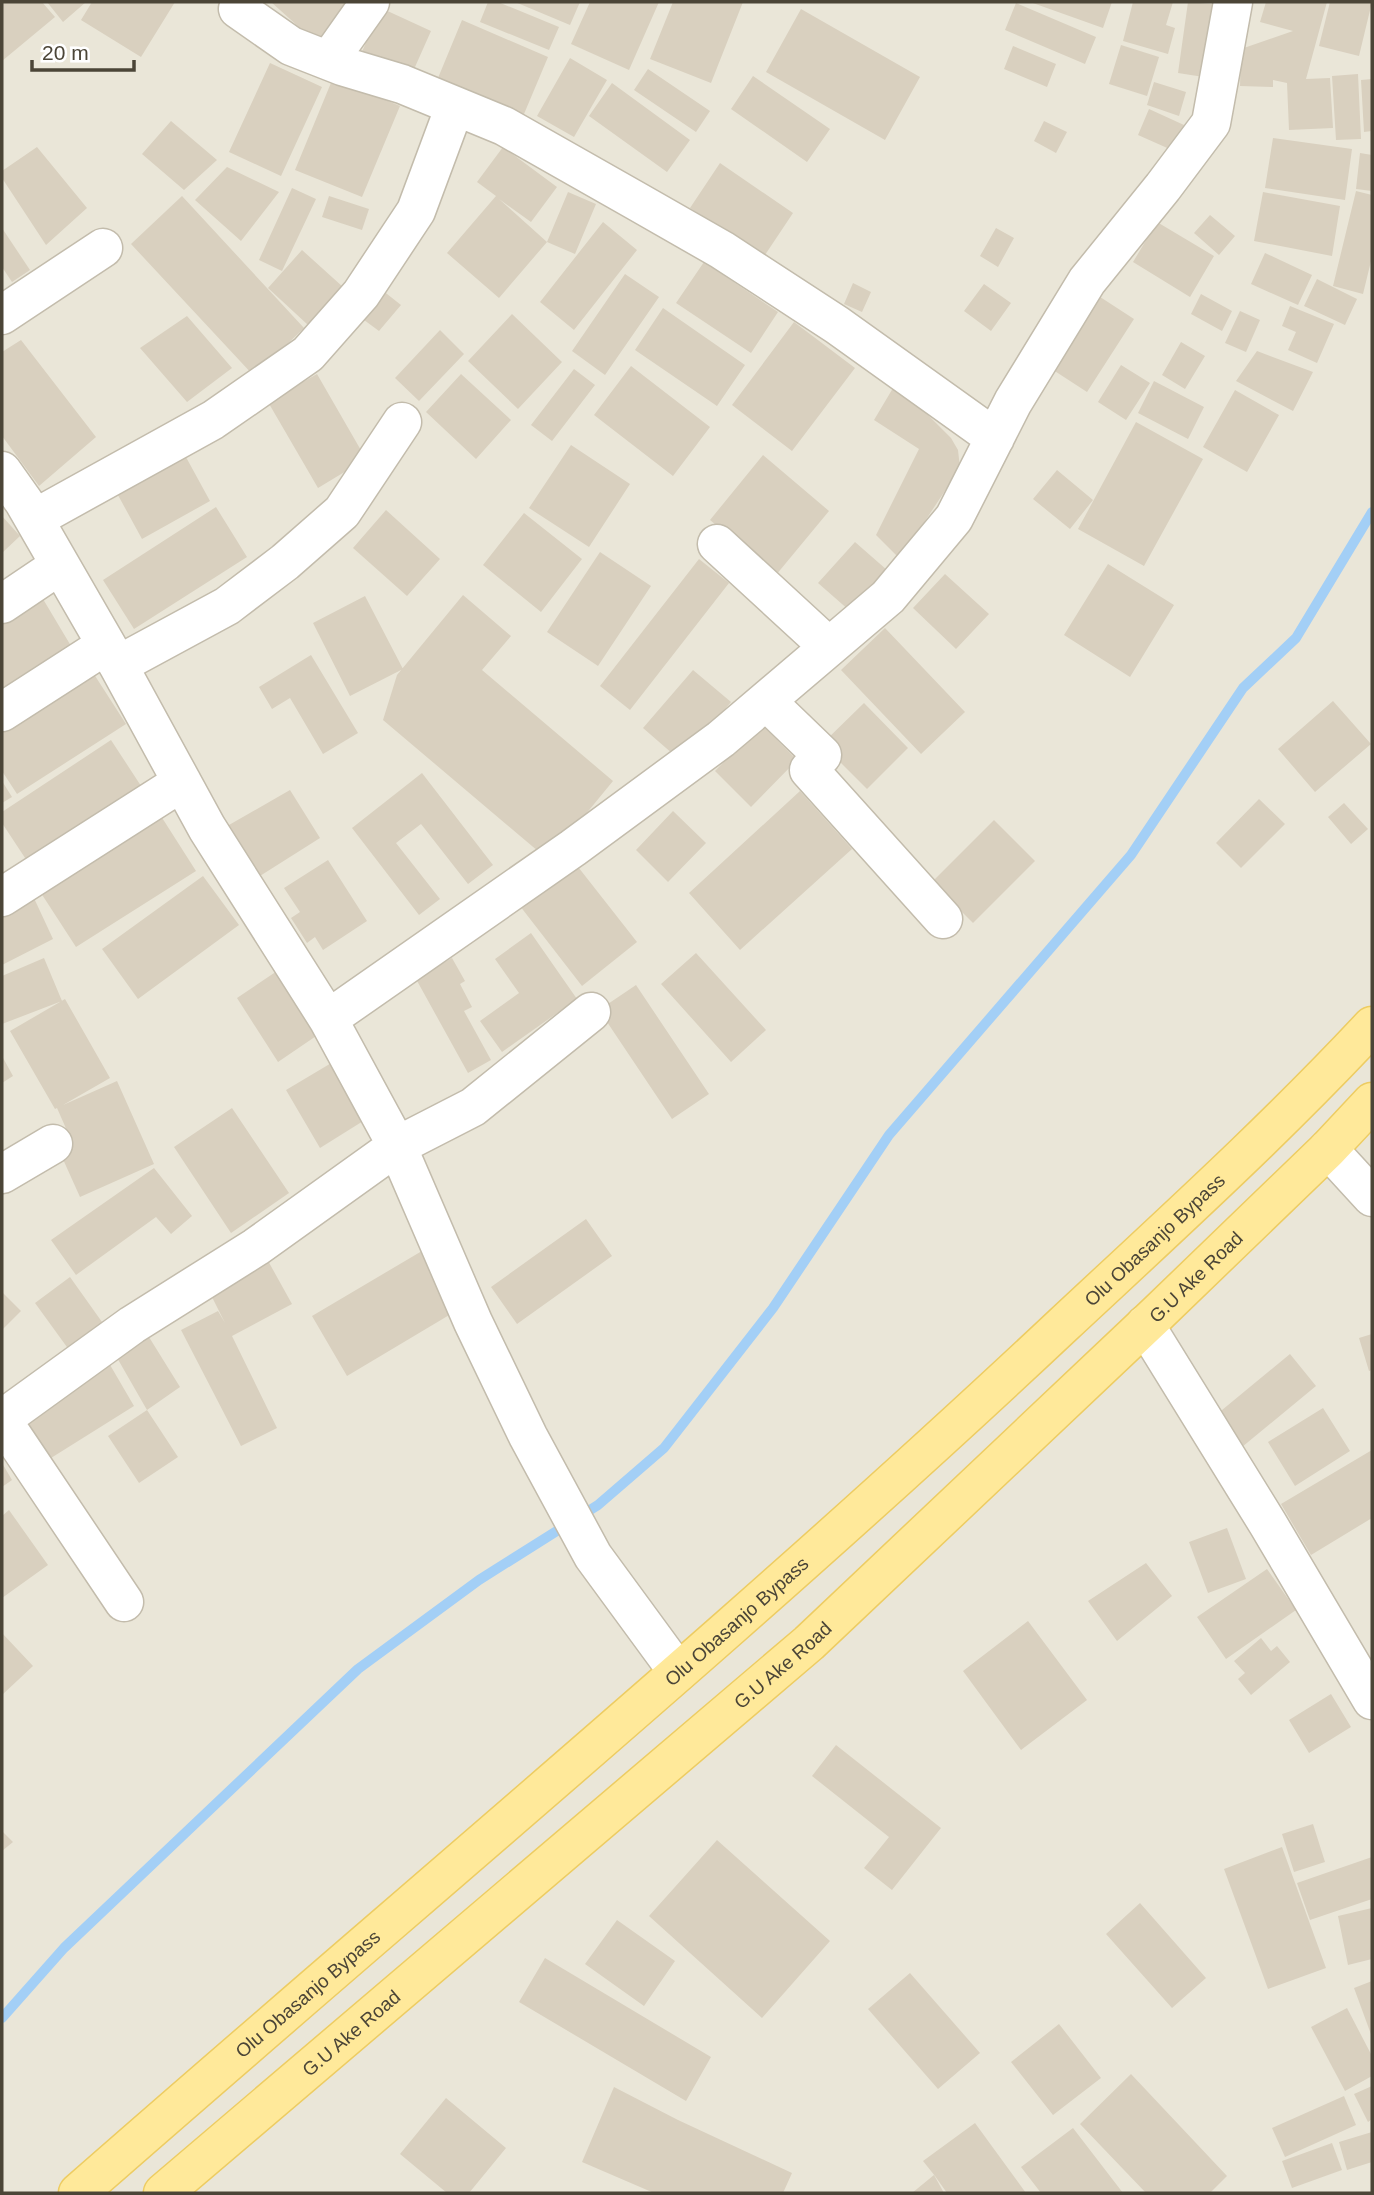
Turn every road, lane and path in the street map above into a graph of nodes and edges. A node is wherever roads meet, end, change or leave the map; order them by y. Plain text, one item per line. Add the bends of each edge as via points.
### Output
1 (370, 2) edge
2 (1233, 2) edge
3 (239, 9) dead end
4 (329, 60) junction
5 (455, 106) junction
6 (103, 248) dead end
7 (2, 315) edge
8 (402, 422) dead end
9 (995, 438) junction
10 (2, 471) edge
11 (34, 519) junction
12 (718, 544) dead end
13 (60, 565) junction
14 (2, 604) edge
15 (829, 647) junction
16 (112, 655) junction
17 (766, 701) junction
18 (2, 712) edge
19 (181, 782) junction
20 (2, 897) edge
21 (943, 919) dead end
22 (591, 1012) dead end
23 (328, 1019) junction
24 (1372, 1026) edge
25 (1372, 1102) edge
26 (53, 1144) dead end
27 (397, 1146) junction
28 (1328, 1149) junction
29 (2, 1174) edge
30 (1372, 1197) edge
31 (1145, 1325) junction
32 (2, 1419) edge
33 (124, 1602) dead end
34 (678, 1672) junction
35 (1372, 1700) edge
36 (78, 2193) edge
37 (163, 2193) edge

1 - 4 street
2 - 9 street via 1211,123 1087,281
3 - 4 street via 291,46
4 - 5 street
5 - 9 street via 504,127 722,250 838,325
5 - 11 street via 416,211 361,295 308,354 213,420
6 - 7 street
8 - 16 street via 342,512 285,562 227,606
9 - 15 street via 954,518 888,597
10 - 11 street
11 - 13 street
12 - 15 street
13 - 14 street
13 - 16 street
15 - 17 street
16 - 18 street
16 - 19 street
17 - 21 street via 822,755 808,770
17 - 23 street via 573,849
19 - 20 street
19 - 23 street
22 - 27 street via 472,1107
23 - 27 street
24 - 34 main road, Olu Obasanjo Bypass via 958,1424
25 - 28 main road, G.U Ake Road
26 - 29 street
27 - 32 street
27 - 34 street via 528,1436 593,1556
28 - 30 street
28 - 31 main road, G.U Ake Road
31 - 35 street
31 - 37 main road, G.U Ake Road via 809,1643
32 - 33 street
34 - 36 main road, Olu Obasanjo Bypass

